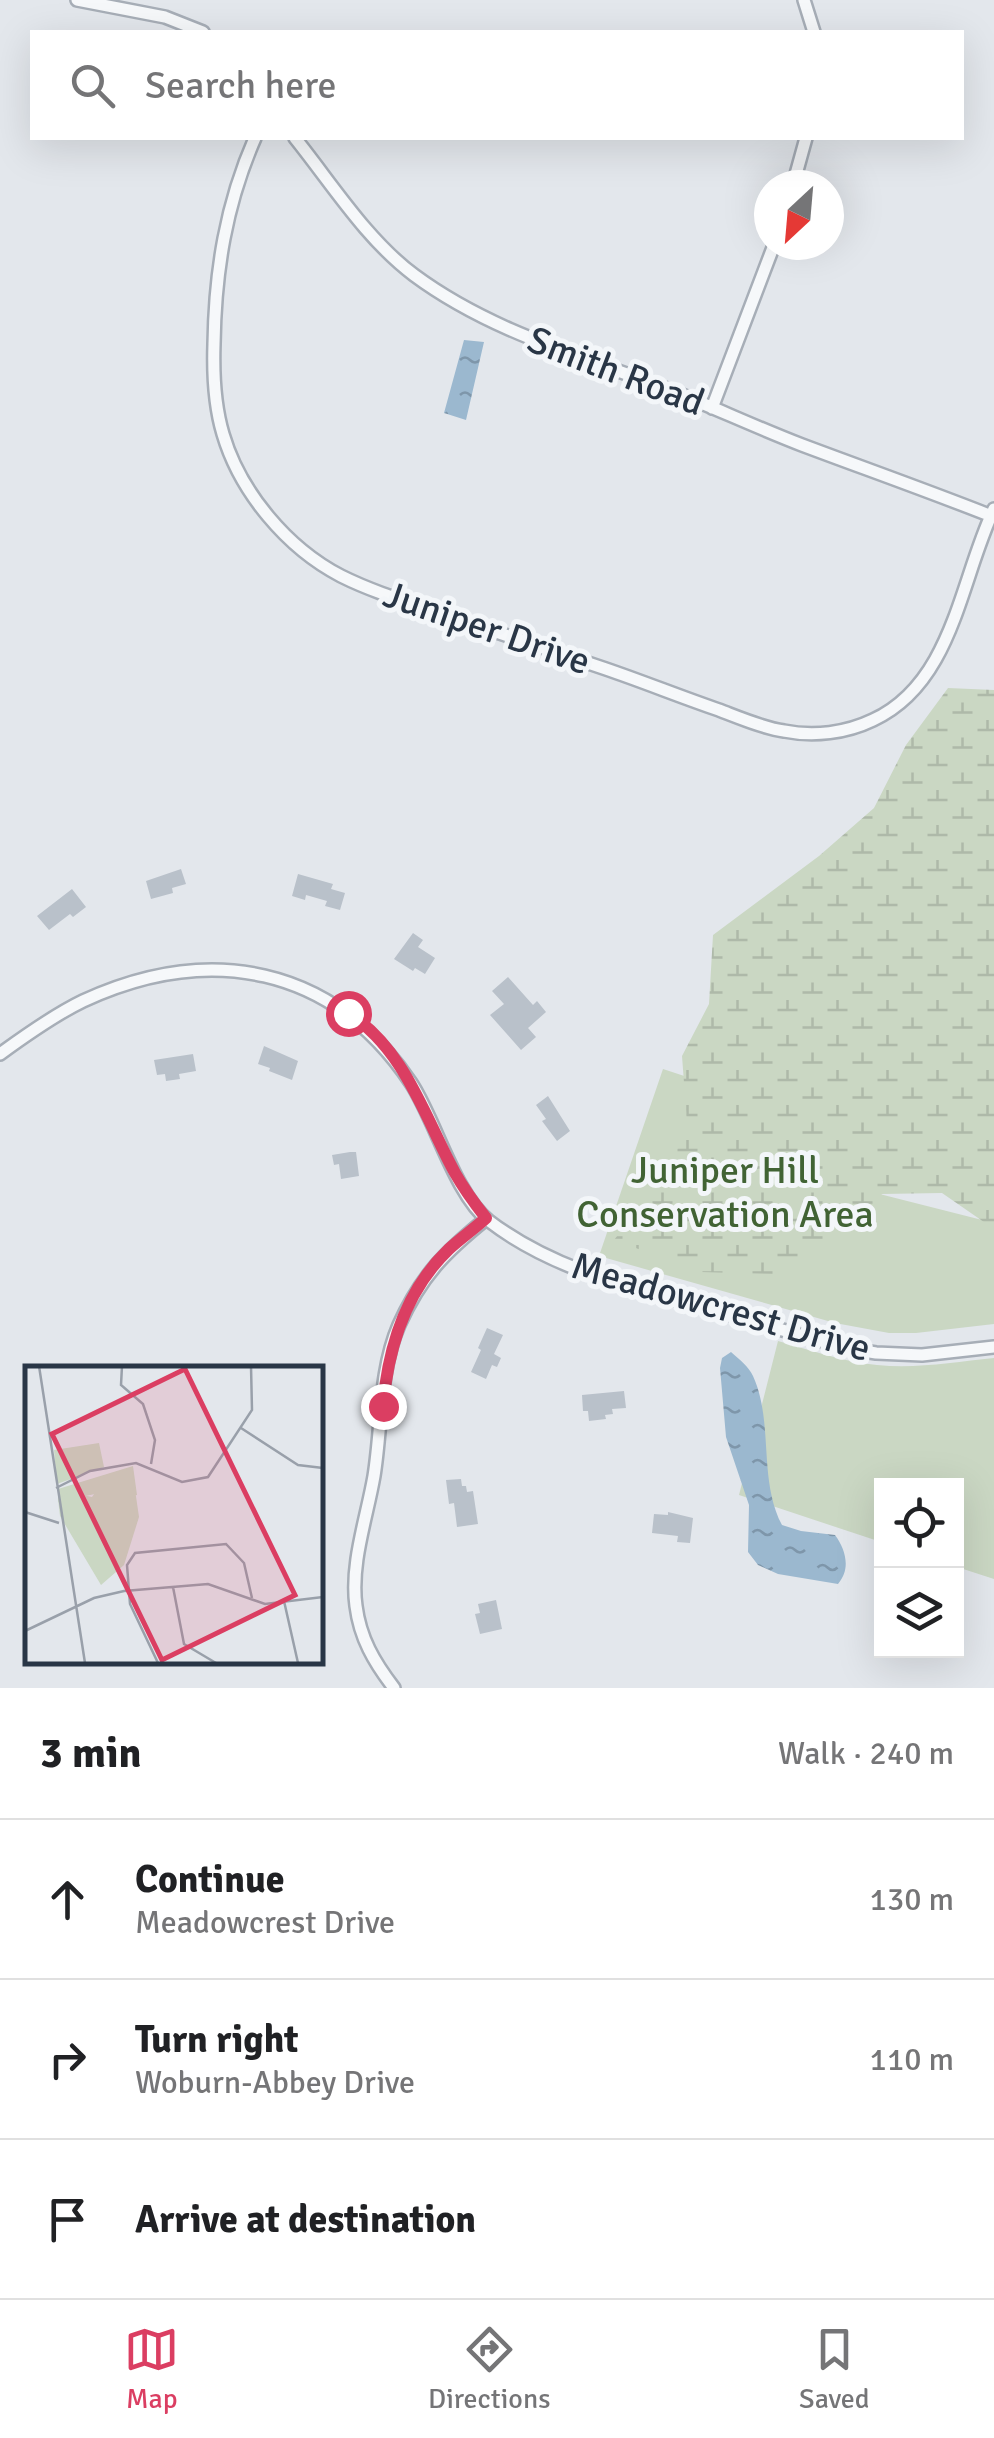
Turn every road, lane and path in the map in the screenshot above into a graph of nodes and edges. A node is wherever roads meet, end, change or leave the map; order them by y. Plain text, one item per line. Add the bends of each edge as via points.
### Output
1 (82, 0) edge
2 (804, 0) edge
3 (198, 30) edge
4 (813, 30) edge
5 (254, 140) edge
6 (297, 140) edge
7 (805, 140) edge
8 (797, 170) edge
9 (768, 260) edge
10 (712, 408) junction
11 (993, 514) edge
12 (0, 1054) edge
13 (486, 1218) junction
14 (994, 1347) edge
15 (394, 1688) edge

1 - 3 street
2 - 4 street
5 - 11 street, Juniper Drive via 230,204 215,296 214,388 223,435 268,516 301,550 340,575 738,717 814,734 874,720 924,680
6 - 10 street, Smith Road via 378,241 452,300 536,341
7 - 8 street
9 - 10 street
10 - 11 street, Smith Road
12 - 13 street, Meadowcrest Drive via 82,1002 129,984 176,972 269,976 348,1013 377,1038 413,1087
13 - 14 street, Meadowcrest Drive via 574,1269 845,1348 922,1355
13 - 15 street via 429,1271 390,1354 355,1600 360,1631

